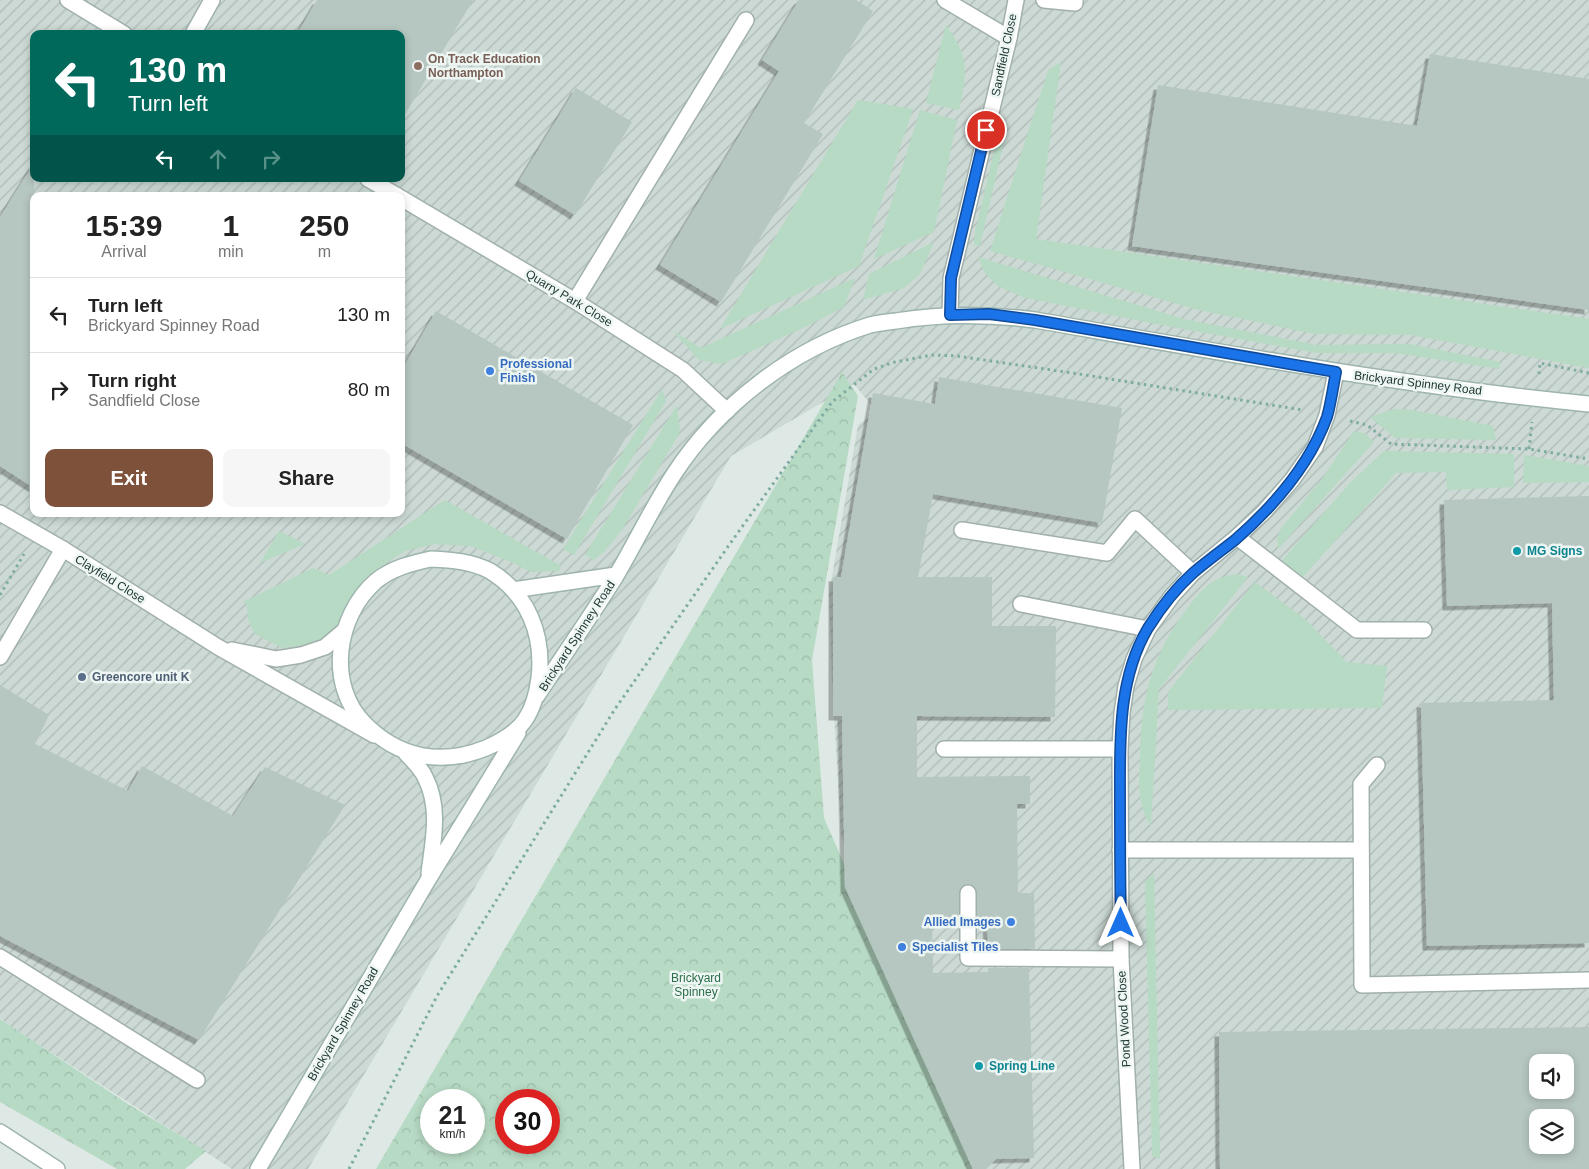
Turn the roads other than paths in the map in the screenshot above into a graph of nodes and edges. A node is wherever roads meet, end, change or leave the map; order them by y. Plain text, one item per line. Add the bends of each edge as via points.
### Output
1 (68, 0) edge
2 (212, 0) edge
3 (944, 0) edge
4 (1016, 0) edge
5 (1044, 0) edge
6 (1076, 0) edge
7 (746, 20) dead end
8 (117, 30) edge
9 (194, 30) edge
10 (1009, 38) junction
11 (373, 182) edge
12 (391, 192) edge
13 (405, 200) edge
14 (575, 301) junction
15 (950, 315) junction
16 (1336, 372) junction
17 (1546, 400) junction
18 (1589, 404) edge
19 (727, 411) junction
20 (1589, 414) edge
21 (0, 513) edge
22 (962, 530) dead end
23 (1238, 537) junction
24 (63, 549) junction
25 (1193, 573) junction
26 (616, 575) junction
27 (513, 590) junction
28 (1021, 604) dead end
29 (1148, 628) junction
30 (1424, 630) dead end
31 (344, 631) junction
32 (218, 647) junction
33 (0, 657) edge
34 (537, 696) junction
35 (525, 721) junction
36 (378, 737) junction
37 (944, 749) dead end
38 (1120, 749) junction
39 (405, 752) junction
40 (1377, 765) dead end
41 (1120, 850) junction
42 (1361, 850) junction
43 (428, 880) junction
44 (968, 892) dead end
45 (0, 957) edge
46 (1121, 959) junction
47 (1589, 980) edge
48 (197, 1080) dead end
49 (0, 1132) edge
50 (57, 1169) edge
51 (258, 1169) edge
52 (1132, 1169) edge

1 - 8 street
2 - 9 street
3 - 10 street
4 - 10 street, Sandfield Close
5 - 6 street via 1075,3
7 - 14 street
10 - 15 street, Sandfield Close via 951,278
11 - 12 street
13 - 14 street, Quarry Park Close
14 - 19 street, Quarry Park Close via 683,370
15 - 16 street, Brickyard Spinney Road via 989,314 1035,320
15 - 19 street, Brickyard Spinney Road via 871,325 832,339 794,359
16 - 17 street, Brickyard Spinney Road
16 - 23 street, Pond Wood Close via 1327,415 1315,447 1292,480
17 - 18 street, Brickyard Spinney Road
17 - 20 street
19 - 26 street, Brickyard Spinney Road via 674,473
21 - 24 street, Clayfield Close
22 - 25 street via 1107,553 1135,518
23 - 25 street, Pond Wood Close
23 - 30 street via 1357,630
24 - 32 street, Clayfield Close
24 - 33 street
25 - 29 street, Pond Wood Close
26 - 27 street, Brickyard Spinney Road
26 - 34 street, Brickyard Spinney Road
27 - 31 street via 489,571 461,560 431,559 402,566 376,581 356,604
27 - 34 street via 529,612 539,639
28 - 29 street
29 - 38 street, Pond Wood Close via 1126,686
31 - 32 street, Clayfield Close via 325,647 276,659
31 - 36 street via 340,654 344,685 361,720
32 - 36 street, Clayfield Close
34 - 35 street, Brickyard Spinney Road
35 - 39 street via 501,742 470,754 437,759
35 - 43 street, Brickyard Spinney Road
36 - 39 street, Clayfield Close
37 - 38 street
38 - 41 street, Pond Wood Close
39 - 43 street, Brickyard Spinney Road via 425,776 434,804 436,826
40 - 42 street via 1361,784
41 - 42 street
41 - 46 street, Pond Wood Close
42 - 47 street via 1362,985
43 - 51 street, Brickyard Spinney Road
44 - 46 street via 968,958
45 - 48 street
46 - 52 street, Pond Wood Close
49 - 50 street

